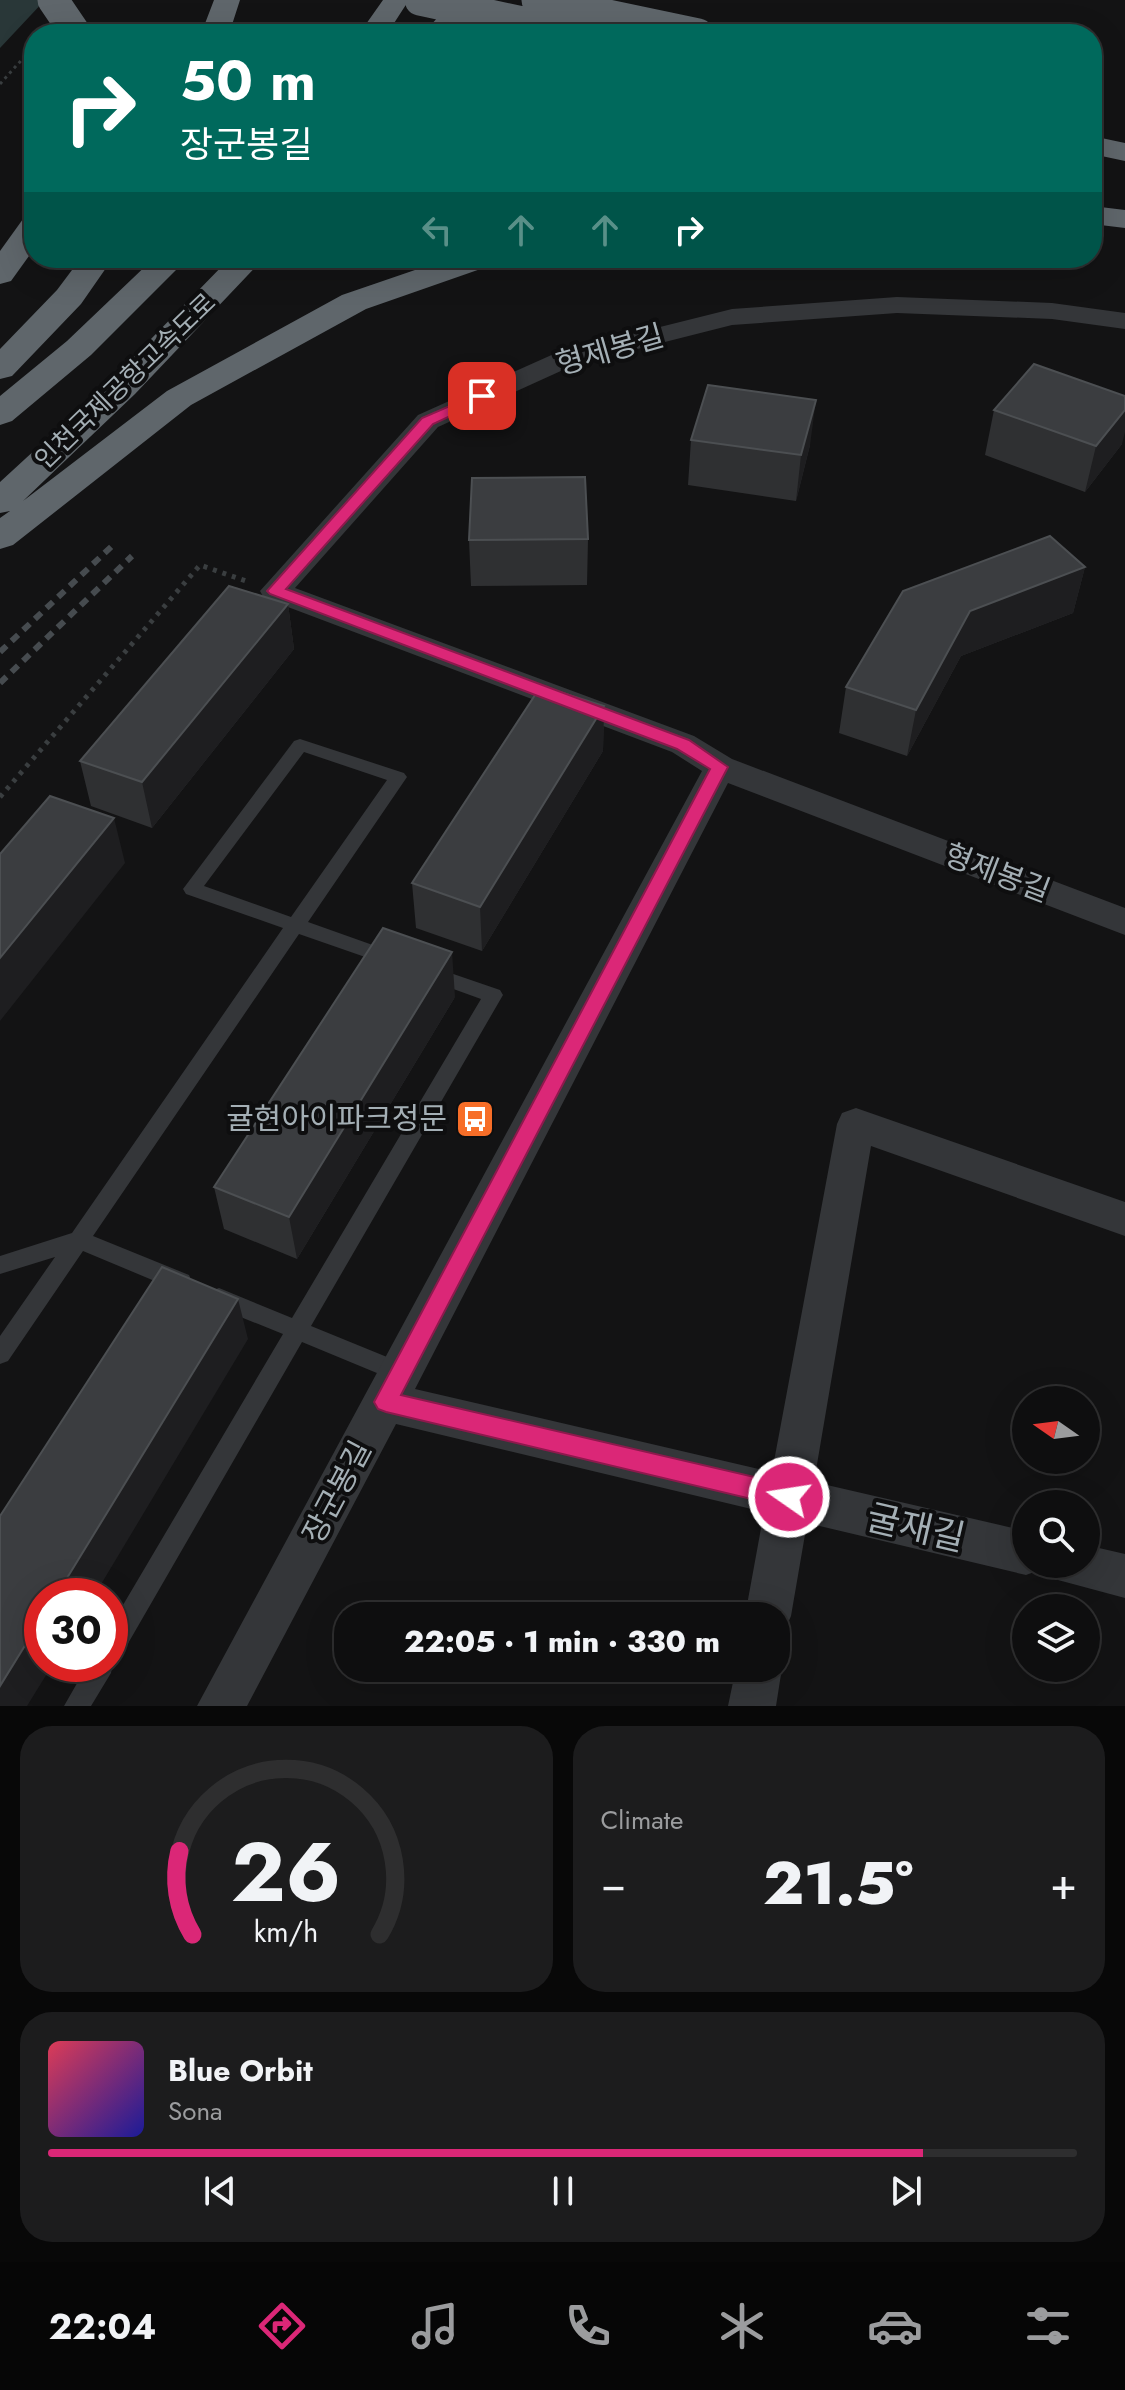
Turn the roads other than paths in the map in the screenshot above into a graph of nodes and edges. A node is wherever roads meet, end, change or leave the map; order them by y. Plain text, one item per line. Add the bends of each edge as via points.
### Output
1 (53, 0) edge
2 (227, 0) edge
3 (396, 0) edge
4 (420, 0) edge
5 (453, 0) edge
6 (468, 0) edge
7 (537, 0) edge
8 (69, 24) edge
9 (219, 24) edge
10 (380, 24) edge
11 (440, 24) edge
12 (445, 24) edge
13 (532, 24) edge
14 (651, 24) edge
15 (1102, 147) edge
16 (1125, 152) edge
17 (1102, 216) edge
18 (1125, 219) edge
19 (24, 240) edge
20 (90, 268) edge
21 (162, 268) edge
22 (238, 268) edge
23 (452, 268) edge
24 (0, 274) edge
25 (1125, 321) edge
26 (0, 369) edge
27 (0, 414) edge
28 (0, 502) edge
29 (0, 537) edge
30 (720, 767) junction
31 (1125, 922) edge
32 (295, 926) junction
33 (1125, 1219) edge
34 (79, 1240) junction
35 (0, 1265) edge
36 (297, 1330) junction
37 (0, 1354) edge
38 (394, 1388) junction
39 (789, 1497) junction
40 (1012, 1550) edge
41 (1100, 1570) edge
42 (1125, 1576) edge
43 (770, 1602) edge
44 (128, 1619) edge
45 (91, 1682) edge
46 (756, 1682) edge
47 (77, 1706) edge
48 (221, 1706) edge
49 (752, 1706) edge

1 - 8 highway, bridge
2 - 9 highway
3 - 10 highway
4 - 13 highway, bridge
5 - 11 highway
6 - 12 highway
7 - 14 highway, bridge
15 - 16 highway
17 - 18 highway
19 - 24 highway
20 - 26 highway
21 - 27 highway, 인천국제공항고속도로
22 - 28 highway, 인천국제공항고속도로 via 123,387
23 - 29 highway via 354,302 179,398
25 - 30 street, 형제봉길 via 1052,311 897,305 732,317 565,359 428,421 275,591 683,744
30 - 31 street, 형제봉길
30 - 38 street, 장군봉길
32 - 32 lane via 398,777 300,745 192,889
32 - 34 lane
32 - 36 lane via 493,995
33 - 39 street via 856,1124
34 - 35 lane
34 - 36 lane
34 - 37 lane
36 - 38 lane
36 - 44 lane
38 - 39 street, 굴재길
38 - 48 street, 장군봉길
39 - 40 street, 굴재길
39 - 43 street
41 - 42 street
45 - 47 lane
46 - 49 street

